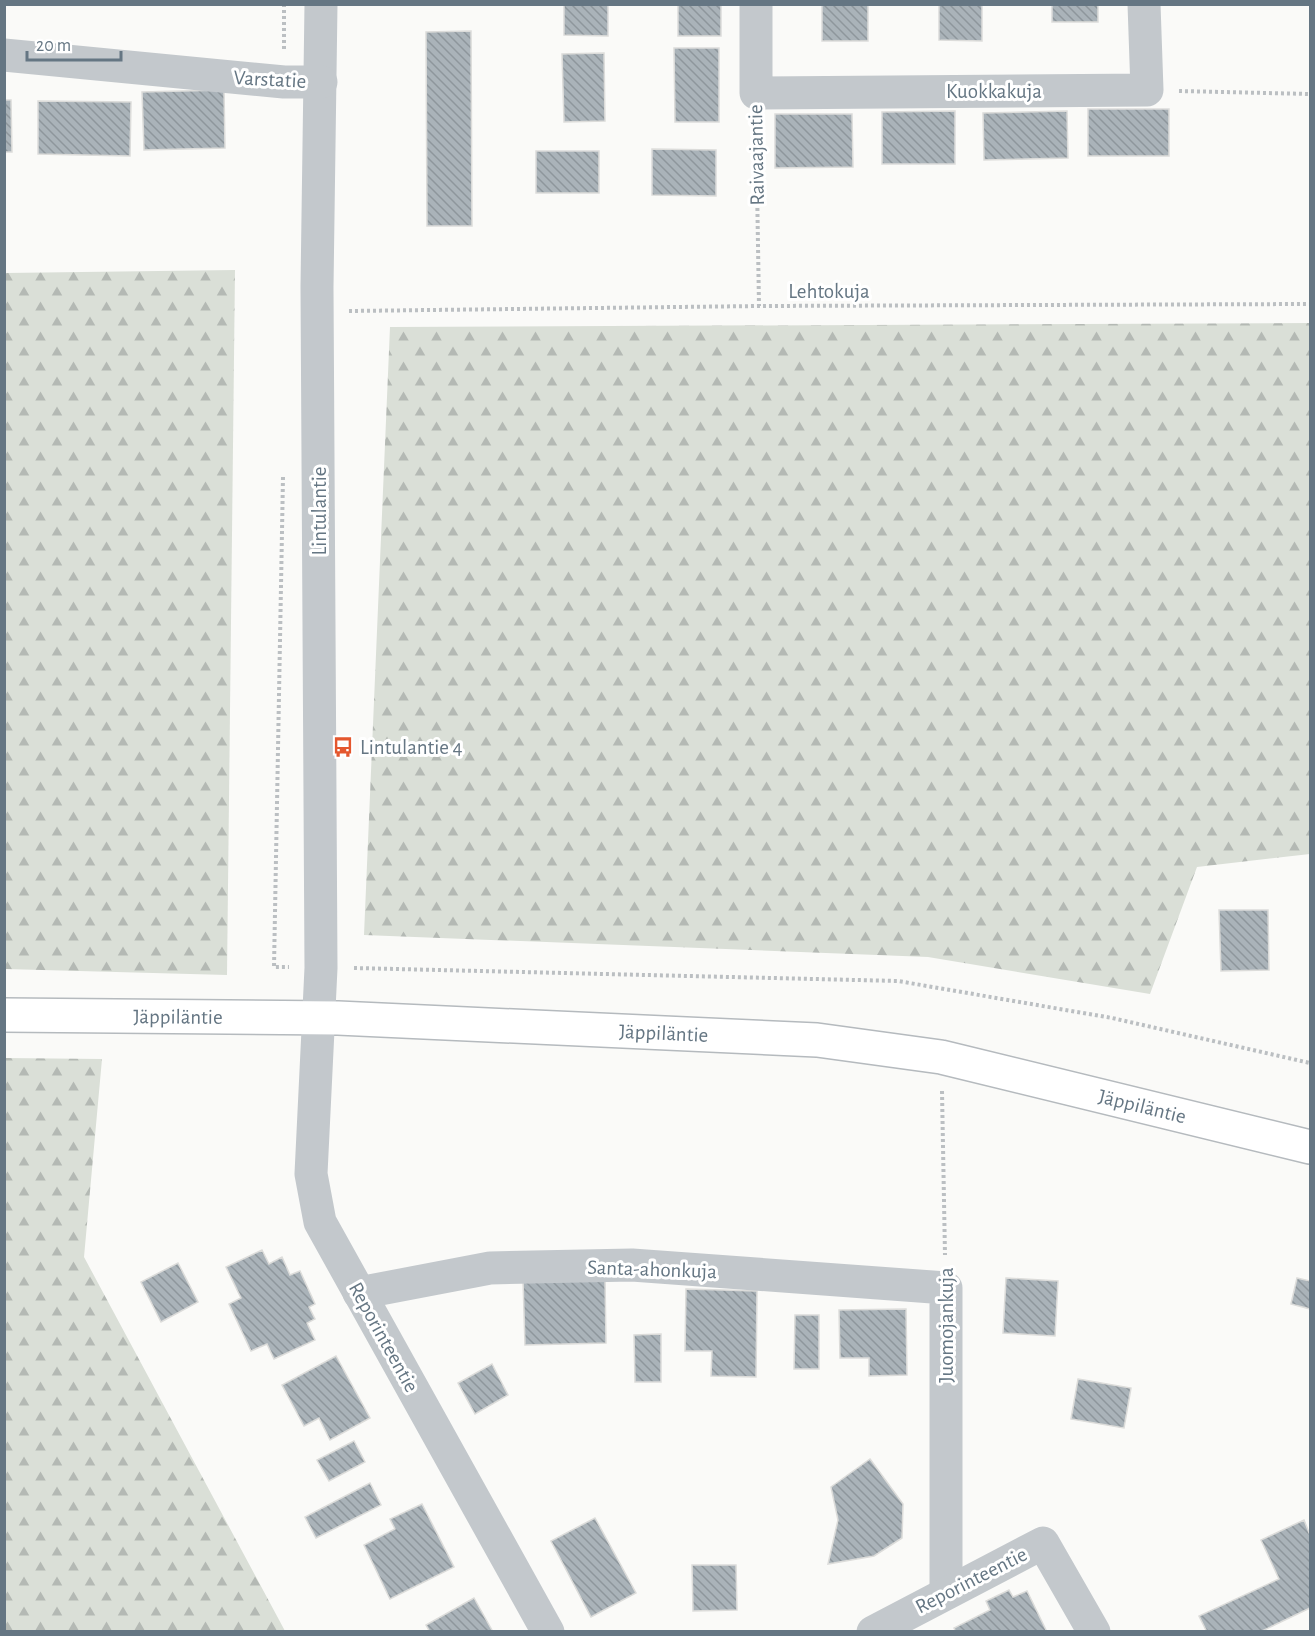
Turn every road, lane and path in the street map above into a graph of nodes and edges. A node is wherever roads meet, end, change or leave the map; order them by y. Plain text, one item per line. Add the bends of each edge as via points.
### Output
1 (321, 4) edge
2 (756, 4) edge
3 (1144, 4) edge
4 (4, 55) edge
5 (321, 82) junction
6 (1147, 90) junction
7 (756, 93) junction
8 (1311, 94) edge
9 (1311, 304) edge
10 (759, 306) junction
11 (348, 311) dead end
12 (283, 476) dead end
13 (321, 968) junction
14 (4, 1016) edge
15 (318, 1018) junction
16 (941, 1058) junction
17 (1311, 1063) edge
18 (1311, 1148) edge
19 (946, 1288) junction
20 (359, 1293) junction
21 (946, 1593) junction
22 (548, 1632) edge
23 (873, 1632) edge
24 (1094, 1632) edge

1 - 5 street, Lintulantie
2 - 7 street, Raivaajantie
3 - 6 street
4 - 5 street, Varstatie via 284,82
5 - 13 street, Lintulantie via 317,287
6 - 7 street, Kuokkakuja
6 - 8 path
7 - 10 path, Raivaajantie
9 - 10 path, Lehtokuja
10 - 11 path, Lehtokuja
12 - 13 path via 274,967
13 - 15 street, Lintulantie
13 - 17 path via 898,981 1112,1018
14 - 15 main road, Jäppiläntie
15 - 16 main road, Jäppiläntie via 817,1040
15 - 20 street, Reporinteentie via 311,1174 320,1222
16 - 18 main road, Jäppiläntie
16 - 19 path, Juomojankuja
19 - 20 street, Santa-ahonkuja via 632,1265 490,1268
19 - 21 street, Juomojankuja
20 - 22 street, Reporinteentie
21 - 23 street, Reporinteentie
21 - 24 street, Reporinteentie via 1043,1543

